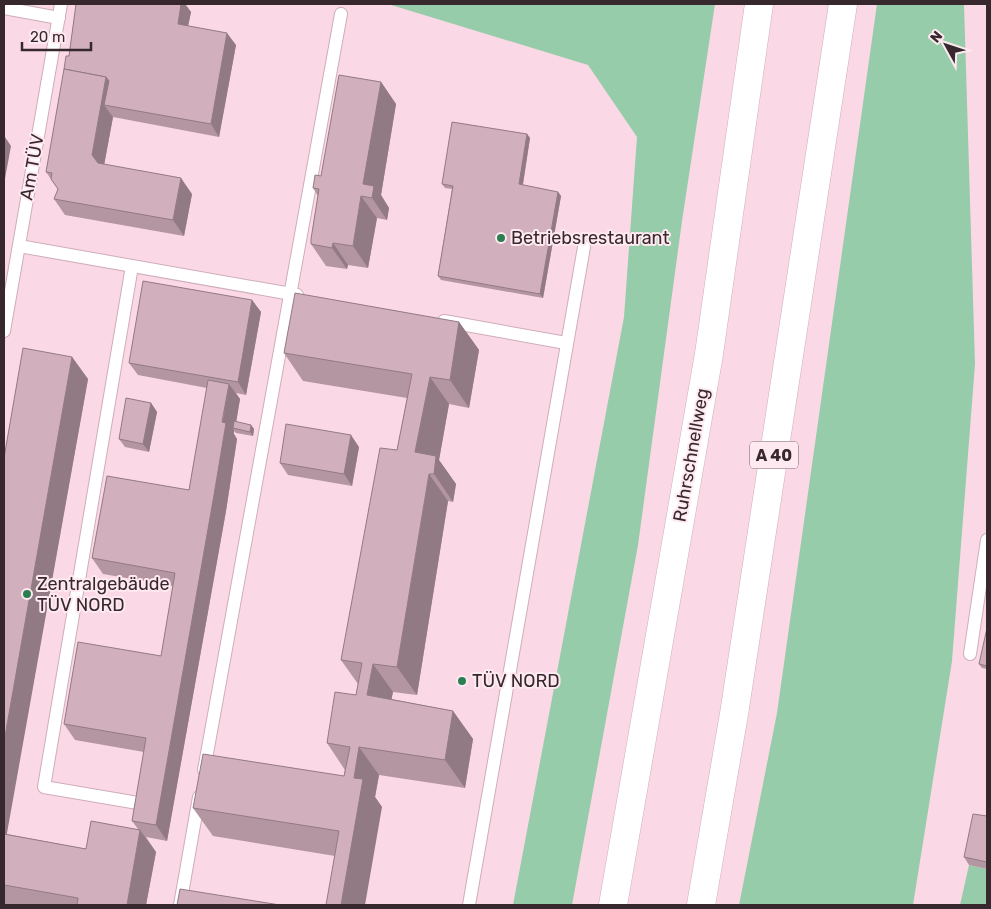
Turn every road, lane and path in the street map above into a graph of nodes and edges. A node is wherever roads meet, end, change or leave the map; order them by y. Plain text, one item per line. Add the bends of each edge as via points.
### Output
1 (61, 4) edge
2 (759, 4) edge
3 (843, 4) edge
4 (4, 8) edge
5 (340, 14) dead end
6 (59, 18) junction
7 (19, 246) junction
8 (584, 247) dead end
9 (132, 266) junction
10 (290, 294) junction
11 (310, 297) edge
12 (435, 319) edge
13 (4, 330) edge
14 (566, 343) junction
15 (987, 540) edge
16 (970, 654) dead end
17 (138, 803) edge
18 (180, 905) edge
19 (469, 905) edge
20 (613, 905) edge
21 (701, 905) edge

1 - 6 lane, Am TÜV
2 - 20 highway, Ruhrschnellweg via 709,354
3 - 21 highway, A 40 via 734,714
4 - 6 lane
5 - 10 lane
6 - 7 lane, Am TÜV
7 - 9 lane
7 - 13 lane, Am TÜV
8 - 14 lane
9 - 10 lane
9 - 17 lane via 44,787
10 - 11 lane
10 - 18 lane
12 - 14 lane
14 - 19 lane
15 - 16 lane

